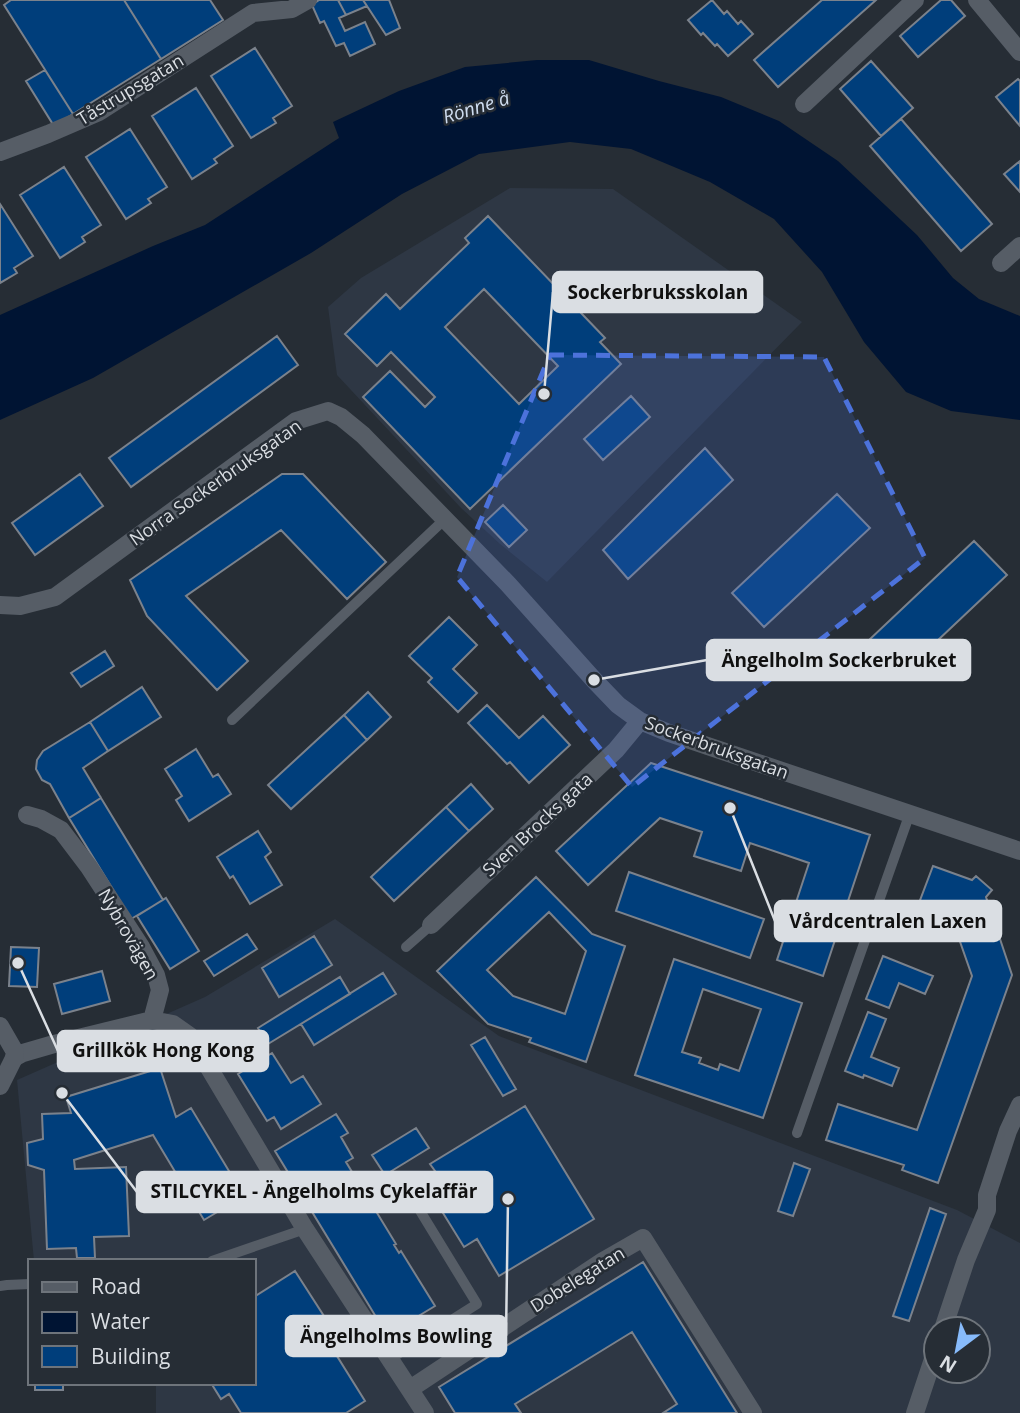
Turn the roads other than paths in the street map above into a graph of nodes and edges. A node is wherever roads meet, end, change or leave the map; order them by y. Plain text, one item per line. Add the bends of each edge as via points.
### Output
1 (308, 0) edge
2 (915, 0) edge
3 (977, 0) edge
4 (248, 7) edge
5 (1020, 52) edge
6 (804, 104) dead end
7 (0, 152) edge
8 (1020, 246) edge
9 (1001, 263) dead end
10 (445, 519) junction
11 (0, 605) edge
12 (232, 720) dead end
13 (640, 721) junction
14 (909, 813) junction
15 (27, 815) dead end
16 (1020, 850) edge
17 (431, 925) joint
18 (406, 947) dead end
19 (152, 1020) junction
20 (0, 1026) edge
21 (8, 1053) edge
22 (0, 1086) edge
23 (1020, 1105) edge
24 (797, 1133) dead end
25 (400, 1178) dead end
26 (304, 1229) junction
27 (218, 1259) edge
28 (28, 1284) edge
29 (0, 1286) edge
30 (948, 1315) edge
31 (390, 1359) junction
32 (924, 1385) edge
33 (410, 1389) junction
34 (425, 1413) edge
35 (753, 1413) edge
36 (915, 1413) edge

1 - 4 street via 292,9
2 - 6 street
3 - 5 street
4 - 7 street, Tåstrupsgatan via 99,111
8 - 9 street
10 - 11 street, Norra Sockerbruksgatan via 363,435 328,411 296,421 55,597 20,606
10 - 12 lane
10 - 13 street, Sockerbruksgatan via 593,680
13 - 14 street, Sockerbruksgatan
13 - 17 street, Sven Brocks gata via 616,750
14 - 16 street, Sockerbruksgatan
14 - 24 lane
15 - 19 street, Nybrovägen via 61,830 141,947 160,990
17 - 18 lane
19 - 21 street
19 - 26 street via 173,1024 190,1036
20 - 21 street
21 - 22 street
23 - 30 street
25 - 31 lane via 477,1304
26 - 27 lane
26 - 31 street
28 - 29 lane
31 - 33 street
32 - 36 street
33 - 34 street
33 - 35 street, Dobelegatan via 643,1238

